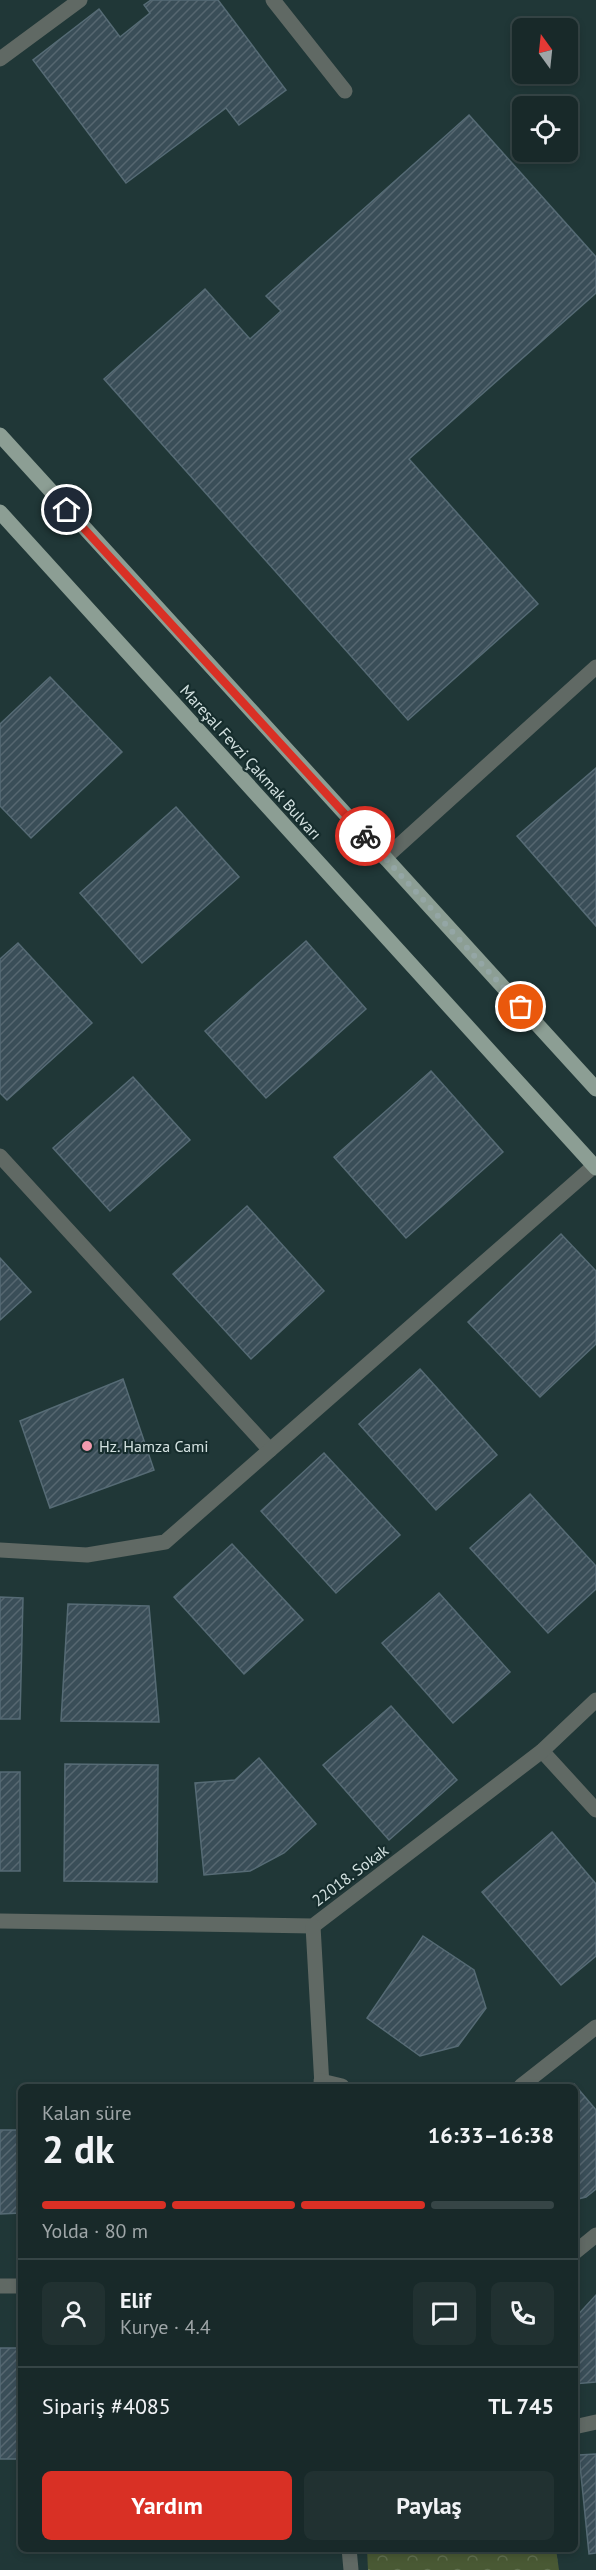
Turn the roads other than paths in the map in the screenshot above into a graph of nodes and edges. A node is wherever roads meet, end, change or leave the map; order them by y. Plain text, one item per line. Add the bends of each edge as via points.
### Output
1 (81, 0) edge
2 (273, 0) edge
3 (0, 59) edge
4 (345, 91) dead end
5 (0, 435) edge
6 (0, 512) edge
7 (596, 667) edge
8 (385, 858) junction
9 (596, 1089) edge
10 (0, 1156) edge
11 (595, 1167) edge
12 (270, 1450) junction
13 (0, 1550) edge
14 (596, 1700) edge
15 (542, 1751) junction
16 (596, 1810) edge
17 (0, 1922) edge
18 (313, 1926) junction
19 (596, 2027) edge
20 (322, 2084) edge
21 (524, 2084) edge
22 (596, 2235) edge
23 (578, 2250) edge
24 (0, 2286) edge
25 (18, 2286) edge
26 (596, 2422) edge
27 (578, 2426) edge
28 (349, 2552) edge
29 (351, 2570) edge

1 - 3 street
2 - 4 street
5 - 8 main road
6 - 11 main road, Mareşal Fevzi Çakmak Bulvarı
7 - 8 street
8 - 9 main road
10 - 12 street
11 - 12 street
12 - 13 street via 165,1542 87,1555
14 - 15 street, 22018. Sokak
15 - 16 street
15 - 18 street, 22018. Sokak
17 - 18 street, 22018. Sokak
18 - 20 street
19 - 21 street
22 - 23 street
24 - 25 street
26 - 27 street
28 - 29 street

